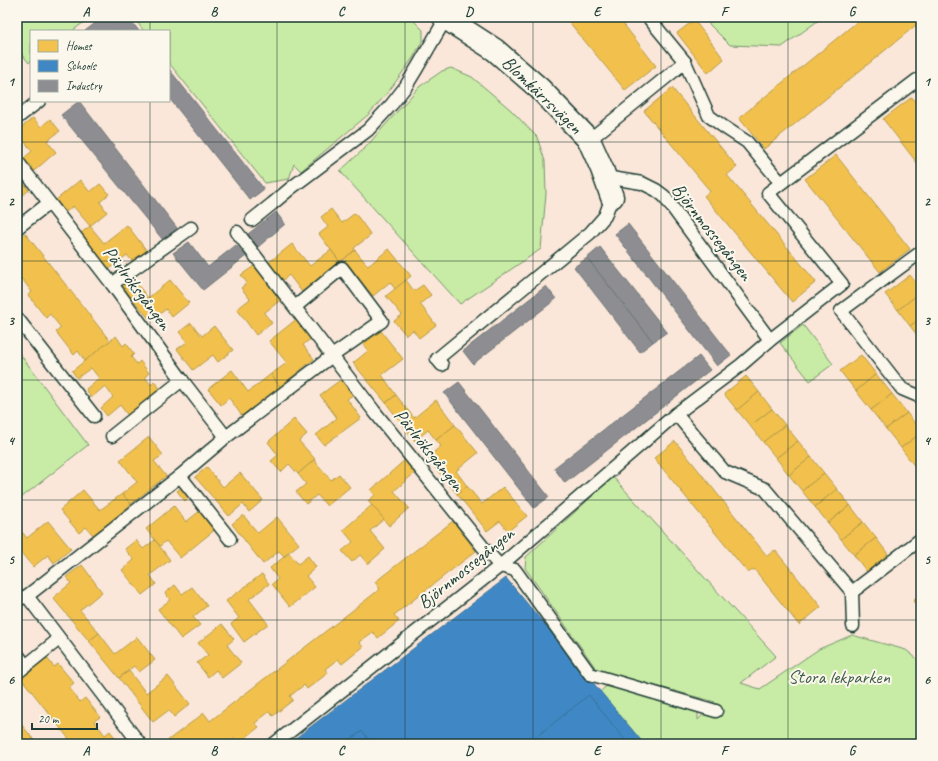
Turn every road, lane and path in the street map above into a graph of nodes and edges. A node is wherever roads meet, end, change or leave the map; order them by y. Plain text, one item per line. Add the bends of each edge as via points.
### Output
1 (648, 17) edge
2 (445, 18) edge
3 (685, 62) junction
4 (921, 85) edge
5 (38, 102) edge
6 (17, 118) edge
7 (589, 140) junction
8 (17, 161) edge
9 (781, 183) junction
10 (608, 187) junction
11 (49, 203) junction
12 (252, 220) dead end
13 (17, 228) edge
14 (191, 228) dead end
15 (237, 232) dead end
16 (921, 252) edge
17 (112, 284) junction
18 (828, 295) junction
19 (295, 307) junction
20 (841, 311) junction
21 (17, 318) edge
22 (770, 340) junction
23 (332, 356) junction
24 (442, 365) dead end
25 (182, 380) junction
26 (921, 397) edge
27 (676, 414) junction
28 (94, 416) dead end
29 (112, 436) dead end
30 (226, 437) junction
31 (180, 476) junction
32 (230, 539) dead end
33 (921, 539) edge
34 (500, 566) junction
35 (852, 592) junction
36 (22, 598) edge
37 (853, 626) dead end
38 (59, 639) junction
39 (17, 654) edge
40 (22, 669) edge
41 (716, 711) dead end
42 (140, 744) edge
43 (274, 744) edge

1 - 3 lane
2 - 7 street, Blomkärrsvägen via 494,50 540,89
2 - 12 lane via 406,86 368,130
3 - 7 lane
3 - 9 lane via 709,116 747,142
4 - 9 lane, Björnmossegången via 917,80
5 - 6 lane
7 - 10 street, Blomkärrsvägen
8 - 11 lane, Pärlröksgången
9 - 18 lane, Björnmossegången via 768,193 842,284
10 - 22 lane, Björnmossegången via 642,183 664,196
10 - 24 lane via 605,216 590,233 437,359
11 - 13 lane
11 - 17 lane, Pärlröksgången
14 - 17 lane
15 - 19 lane, Pärlröksgången
16 - 20 lane
17 - 25 lane, Pärlröksgången
18 - 20 lane
18 - 22 lane, Björnmossegången
19 - 23 lane, Pärlröksgången
19 - 23 lane via 342,268 382,321
20 - 26 lane via 902,389
21 - 28 lane
22 - 27 lane, Björnmossegången
23 - 30 lane
23 - 34 lane, Pärlröksgången
25 - 29 lane
25 - 30 lane, Pärlröksgången
27 - 34 lane, Björnmossegången
27 - 35 lane via 725,472 764,489
30 - 31 lane
31 - 32 lane
31 - 36 lane
33 - 35 lane
34 - 41 lane via 515,570 590,674
34 - 43 lane, Björnmossegången
35 - 37 lane
36 - 38 lane
38 - 40 lane
38 - 42 lane
39 - 40 lane

